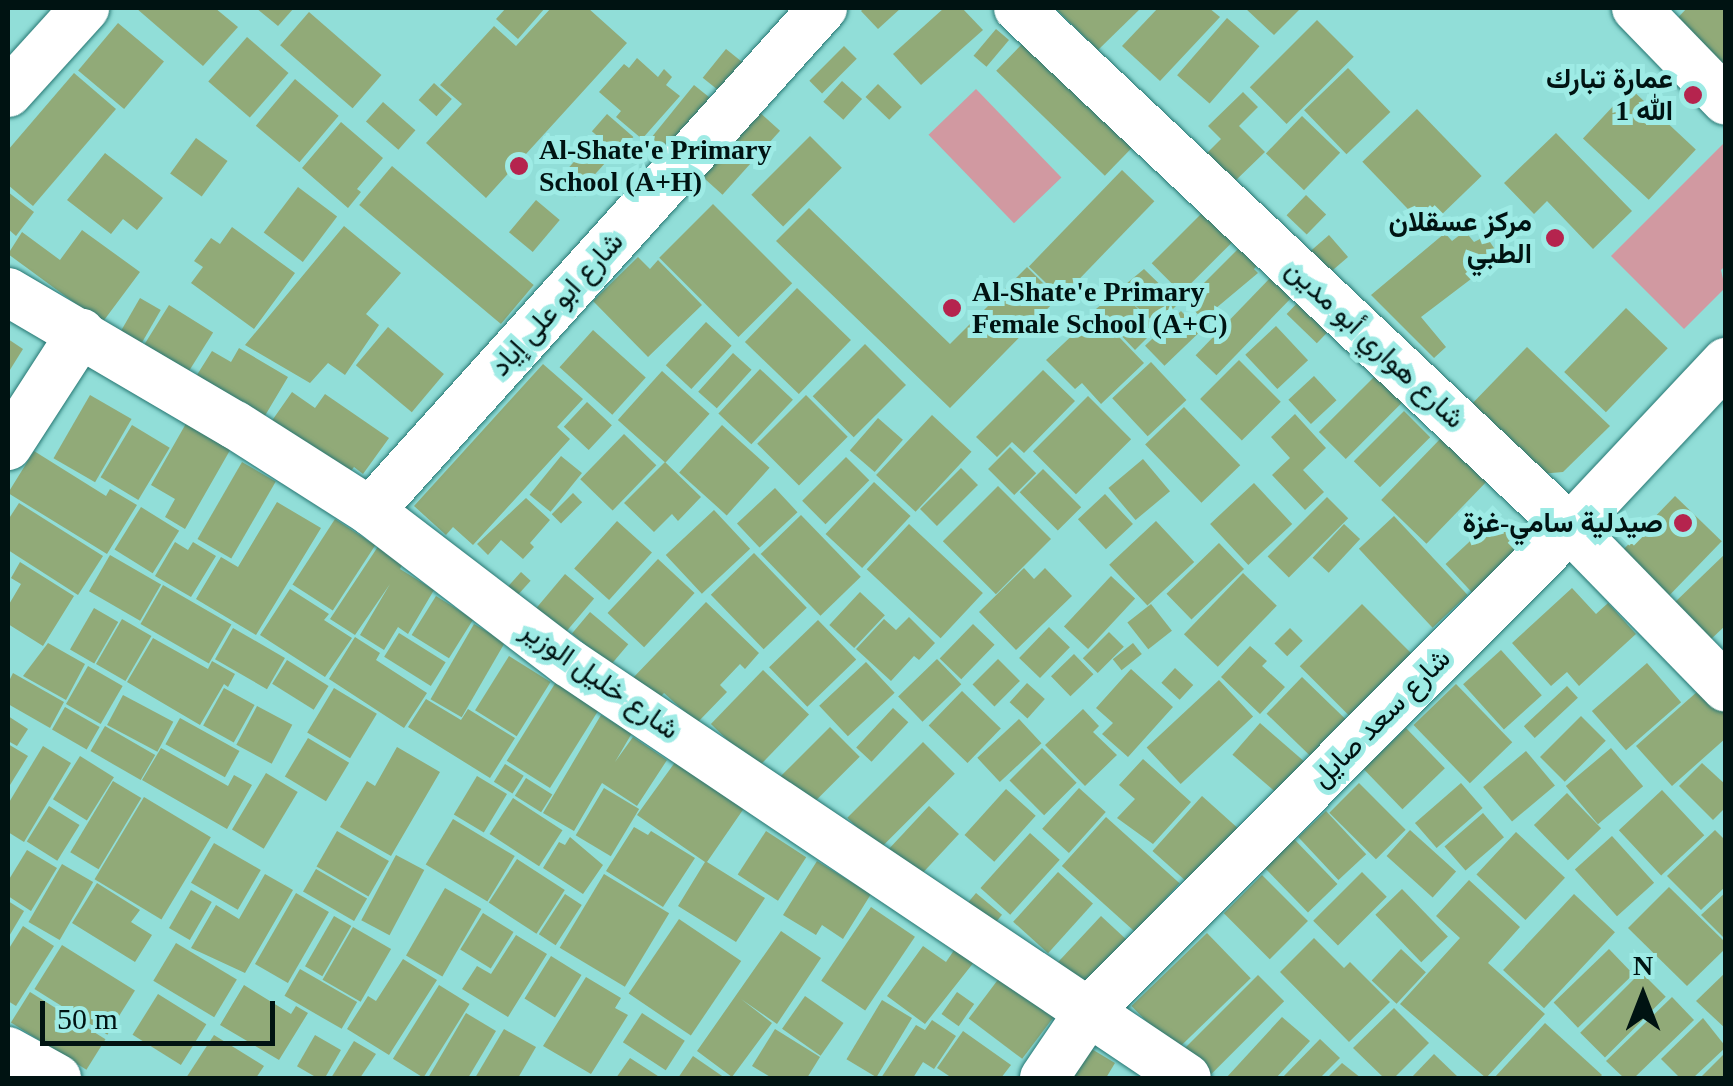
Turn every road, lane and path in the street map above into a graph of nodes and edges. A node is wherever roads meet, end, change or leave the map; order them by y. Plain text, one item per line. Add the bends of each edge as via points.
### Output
1 (84, 8) edge
2 (823, 8) edge
3 (1018, 8) edge
4 (1636, 8) edge
5 (8, 93) edge
6 (1726, 101) edge
7 (8, 292) edge
8 (81, 334) junction
9 (1726, 362) edge
10 (8, 446) edge
11 (370, 511) junction
12 (1570, 528) junction
13 (1726, 688) edge
14 (1090, 1010) junction
15 (8, 1051) edge
16 (57, 1078) edge
17 (1044, 1078) edge
18 (1187, 1078) edge

1 - 5 street
2 - 11 street, شارع ابو على إياد
3 - 12 street, شارع هواري أبو مدين
4 - 6 street
7 - 8 street, شارع خليل الوزير
8 - 10 street
8 - 11 street, شارع خليل الوزير
9 - 12 street, شارع سعد صايل
11 - 14 street, شارع خليل الوزير via 570,663
12 - 13 street, شارع هواري أبو مدين
12 - 14 street, شارع سعد صايل
14 - 17 street, شارع سعد صايل
14 - 18 street, شارع خليل الوزير
15 - 16 street

